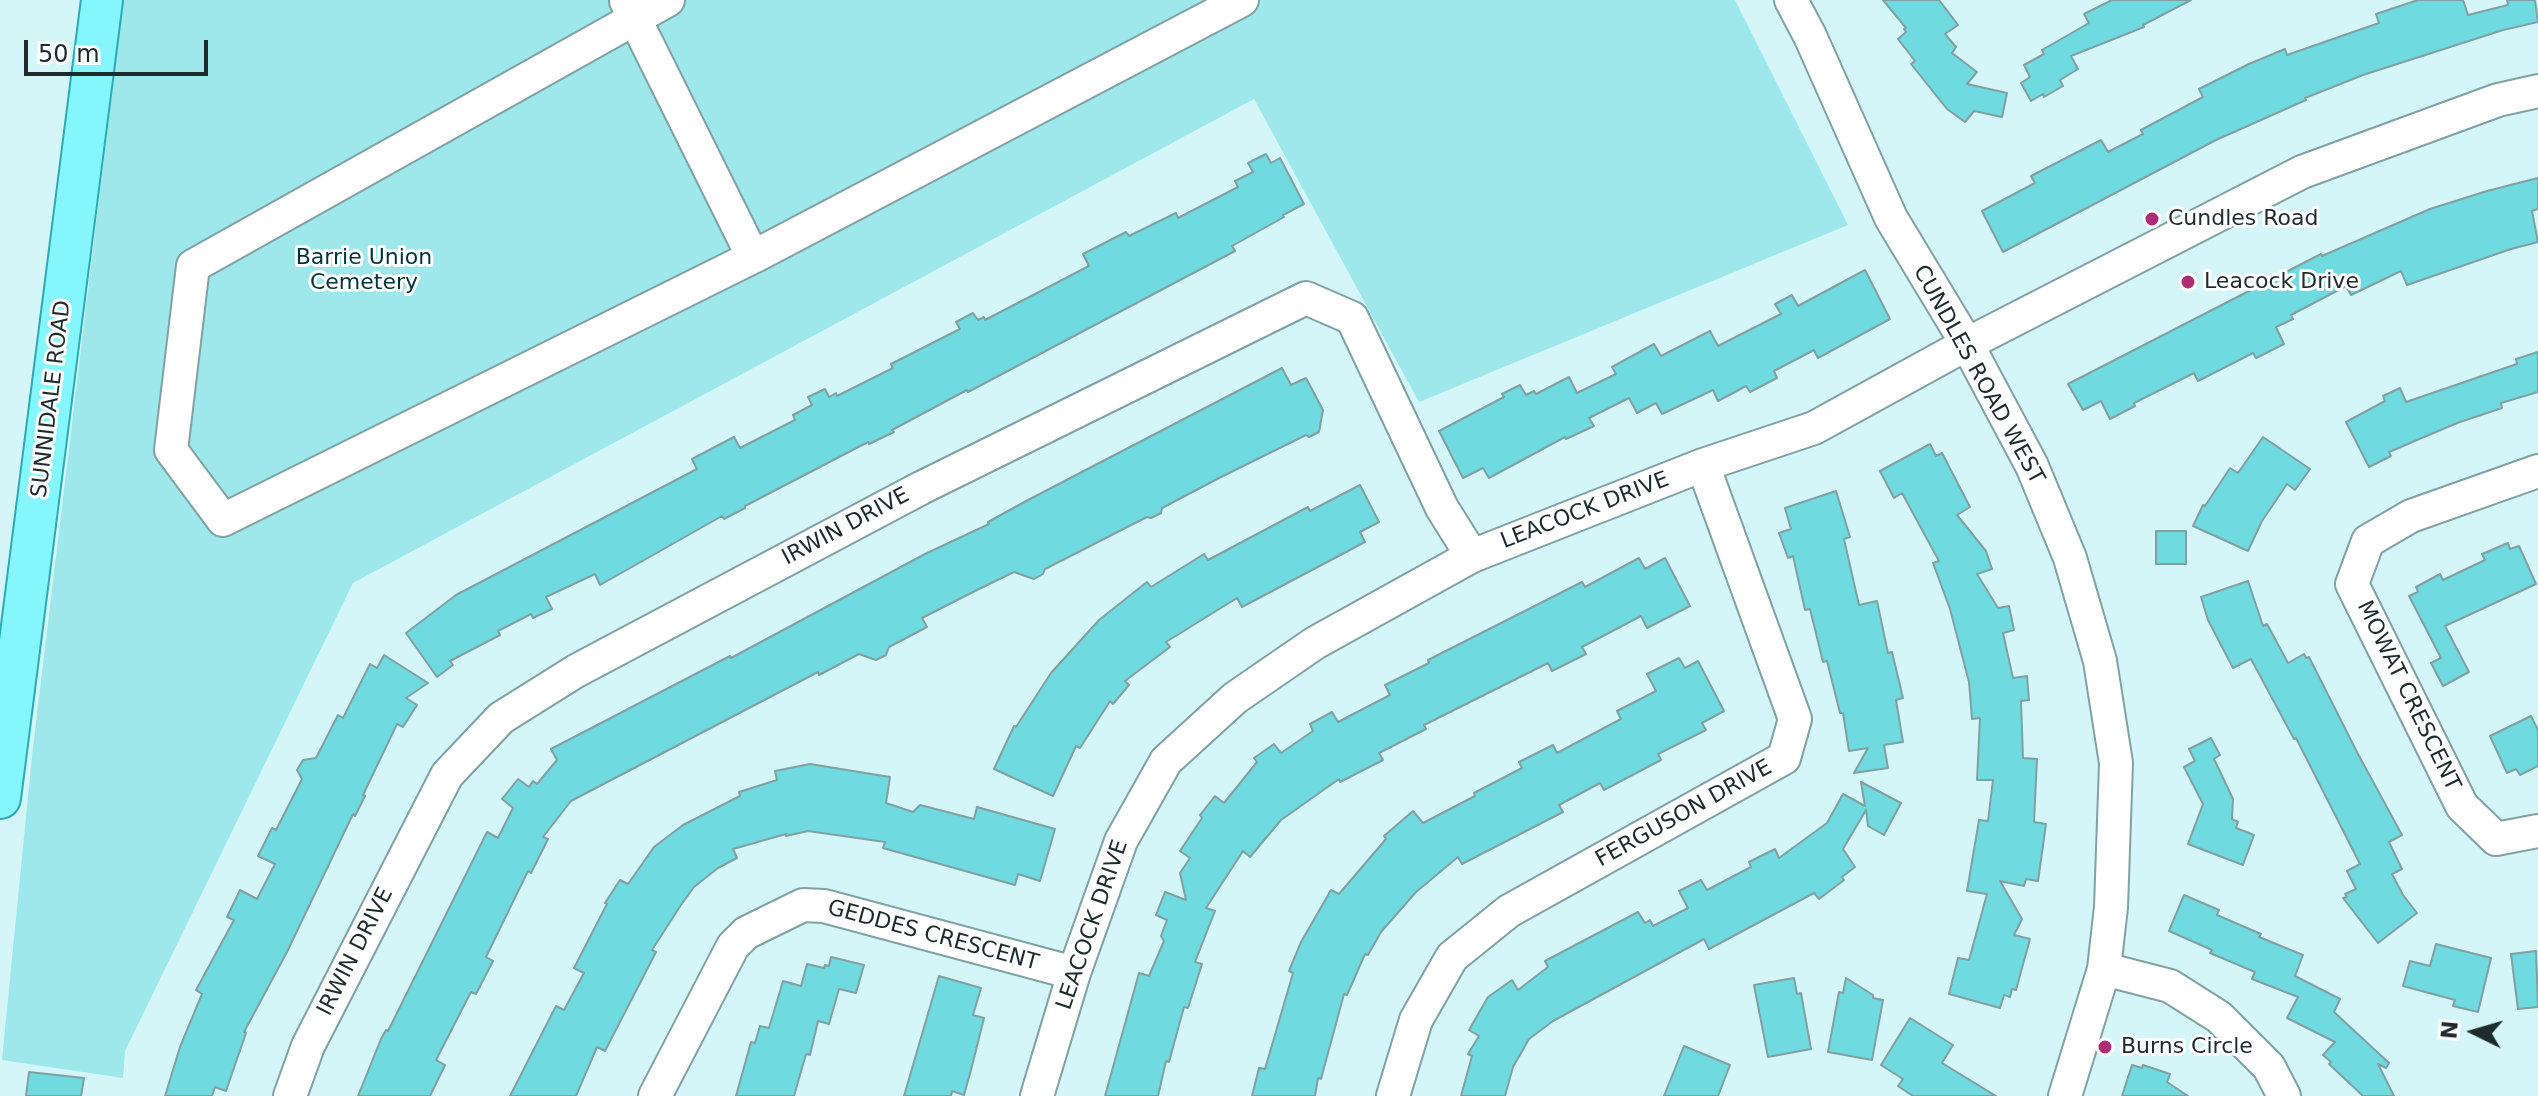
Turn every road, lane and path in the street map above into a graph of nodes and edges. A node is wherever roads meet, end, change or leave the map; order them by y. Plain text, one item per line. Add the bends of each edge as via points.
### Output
1 (102, 0) edge
2 (668, 0) edge
3 (1242, 0) edge
4 (1791, 0) edge
5 (630, 9) edge
6 (2538, 91) edge
7 (753, 257) junction
8 (1967, 344) junction
9 (1703, 465) junction
10 (2538, 471) edge
11 (1472, 556) junction
12 (0, 798) edge
13 (2538, 831) edge
14 (2104, 969) junction
15 (1074, 973) junction
16 (290, 1096) edge
17 (655, 1096) edge
18 (1037, 1096) edge
19 (1393, 1096) edge
20 (2065, 1096) edge
21 (2284, 1096) edge

1 - 12 main road, SUNNIDALE ROAD
2 - 5 street
3 - 7 street
4 - 8 street, CUNDLES ROAD WEST via 1891,218
5 - 7 street
5 - 7 street via 193,266 171,450 223,520
6 - 8 street, LEACOCK DRIVE via 2498,100 2302,172
8 - 9 street, LEACOCK DRIVE via 1814,428
8 - 14 street, CUNDLES ROAD WEST via 2032,466 2070,558 2100,661 2116,763
9 - 11 street, LEACOCK DRIVE
9 - 19 street, FERGUSON DRIVE via 1795,719 1784,758 1509,911 1452,957 1416,1020
10 - 13 street, MOWAT CRESCENT via 2411,516 2368,541 2352,584 2462,806 2496,839
11 - 15 street, LEACOCK DRIVE via 1315,643 1235,698 1166,761 1121,841
11 - 16 street, IRWIN DRIVE via 1442,508 1352,318 1306,298 921,488 576,671 501,718 447,775 308,1046
14 - 20 street, CUNDLES ROAD WEST
14 - 21 street via 2170,986 2219,1017 2269,1067
15 - 17 street, GEDDES CRESCENT via 824,906 803,905 746,933 733,946
15 - 18 street, LEACOCK DRIVE

